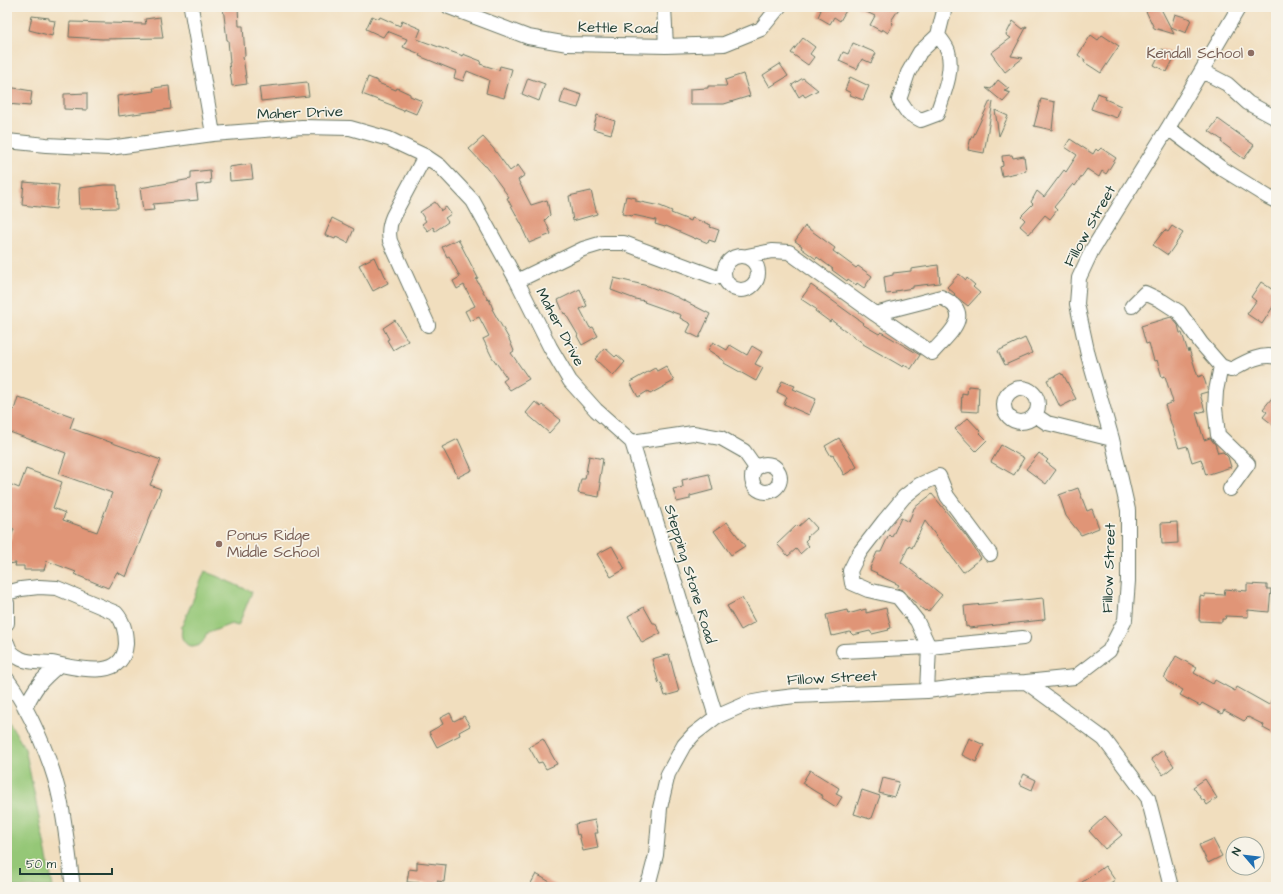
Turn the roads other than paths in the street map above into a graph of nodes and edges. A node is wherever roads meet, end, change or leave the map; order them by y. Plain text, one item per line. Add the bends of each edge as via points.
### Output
1 (190, 7) edge
2 (664, 7) edge
3 (779, 7) edge
4 (945, 7) edge
5 (1238, 7) edge
6 (458, 9) edge
7 (938, 35) junction
8 (666, 46) junction
9 (1202, 70) junction
10 (1276, 118) edge
11 (1168, 128) junction
12 (213, 134) junction
13 (7, 141) edge
14 (425, 156) junction
15 (1276, 200) edge
16 (747, 256) junction
17 (724, 276) junction
18 (516, 281) junction
19 (1132, 306) dead end
20 (875, 314) junction
21 (428, 325) dead end
22 (1276, 357) edge
23 (1221, 366) junction
24 (1035, 415) dead end
25 (1112, 439) junction
26 (632, 442) junction
27 (756, 468) dead end
28 (1230, 489) dead end
29 (990, 554) dead end
30 (7, 593) edge
31 (7, 603) edge
32 (7, 623) edge
33 (1023, 638) dead end
34 (7, 643) edge
35 (929, 647) junction
36 (843, 651) dead end
37 (58, 665) junction
38 (7, 679) edge
39 (1026, 682) junction
40 (927, 691) junction
41 (25, 708) junction
42 (716, 717) junction
43 (73, 887) edge
44 (646, 887) edge
45 (1171, 887) edge

1 - 12 street
2 - 8 street
3 - 8 street, Kettle Road via 761,29 724,44
4 - 7 street
5 - 9 street, Fillow Street
6 - 8 street, Kettle Road via 528,37 568,44
7 - 7 street via 920,52 908,73 899,100 908,114 921,120 937,114 950,67 948,50
9 - 10 street via 1227,84 1248,103
9 - 11 street, Fillow Street
11 - 15 street via 1221,168
11 - 25 street, Fillow Street via 1092,250 1079,278 1077,304 1088,355
12 - 13 street, Maher Drive via 109,148
12 - 14 street, Maher Drive via 302,127 350,128 389,139
14 - 18 street, Maher Drive via 440,166 473,201
14 - 21 street via 393,216 389,233 390,241
16 - 17 street via 733,257 727,262
16 - 17 street via 756,264 758,270 758,276 752,286 741,290 735,289
16 - 20 street via 772,251 789,252
17 - 18 street via 714,277 624,244 603,243 583,249
18 - 26 street, Maher Drive via 570,381 596,410
19 - 23 street via 1145,293 1179,312
20 - 20 street via 932,353 959,320 955,307 941,297
22 - 23 street via 1268,355 1247,361 1231,370
23 - 28 street via 1215,408 1218,435 1248,464
24 - 25 street via 1047,423
25 - 39 street, Fillow Street via 1128,510 1125,620 1109,651 1075,677
26 - 27 street via 693,434 721,438 744,451
26 - 42 street, Stepping Stone Road
29 - 35 street via 947,496 939,476 919,485 904,497 860,552 850,571 852,583 868,590 898,597 917,622
30 - 37 street via 39,587 57,588 116,613 122,620 126,635 125,649 120,661 110,668 96,671
31 - 32 street
33 - 35 street
34 - 37 street via 10,652 22,660
35 - 36 street
35 - 40 street
37 - 41 street via 43,678
38 - 41 street
39 - 40 street, Fillow Street via 987,683
39 - 45 street via 1104,739 1148,798
40 - 42 street, Fillow Street via 794,696 748,704
41 - 43 street via 48,759 60,798
42 - 44 street, Fillow Street via 684,745 668,774 660,808 656,855

